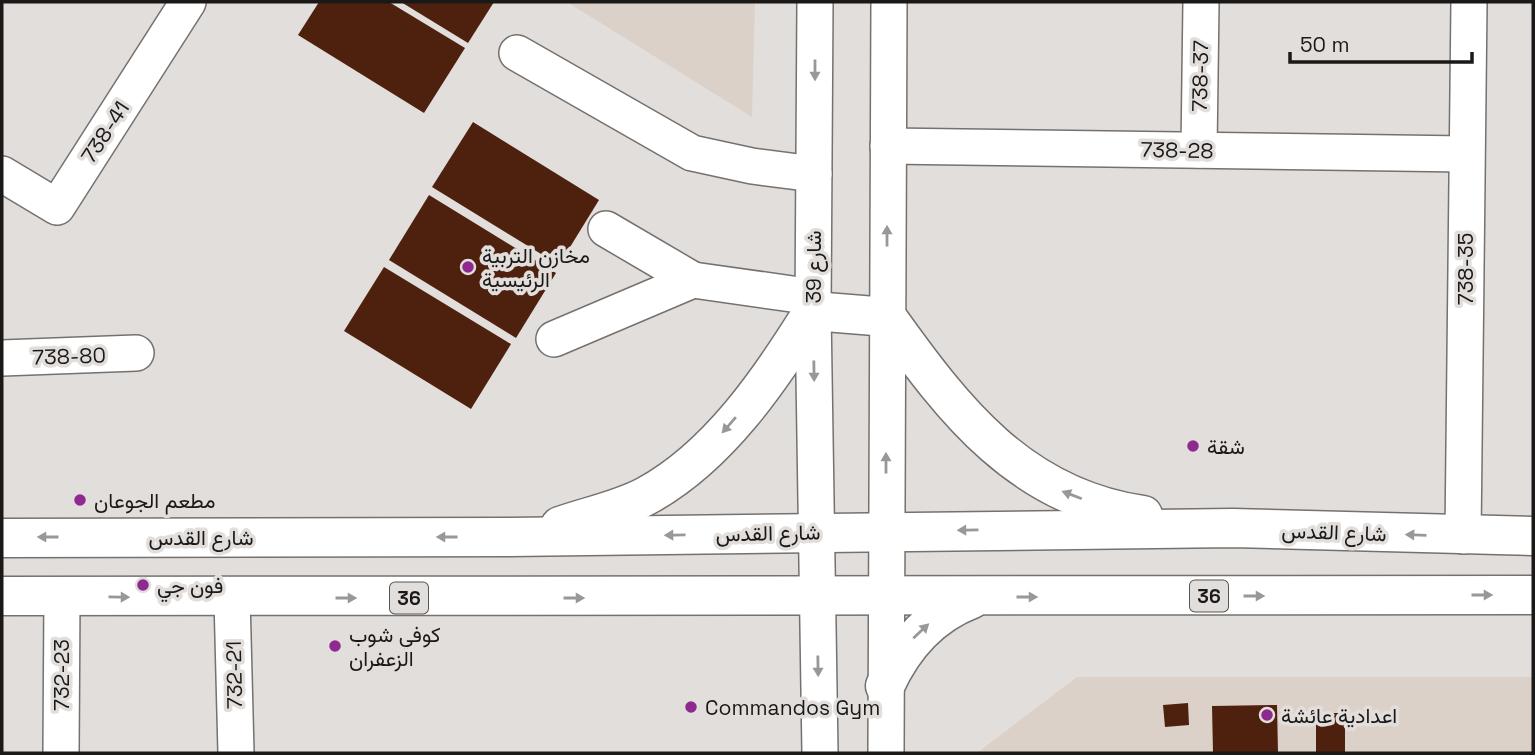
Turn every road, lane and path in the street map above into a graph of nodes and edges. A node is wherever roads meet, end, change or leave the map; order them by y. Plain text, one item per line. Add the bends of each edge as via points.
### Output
1 (188, 2) edge
2 (815, 2) edge
3 (889, 2) edge
4 (1201, 2) edge
5 (1469, 2) edge
6 (517, 52) dead end
7 (888, 146) junction
8 (1199, 150) junction
9 (1466, 154) junction
10 (2, 174) edge
11 (814, 174) junction
12 (606, 229) dead end
13 (694, 280) junction
14 (813, 304) junction
15 (887, 317) junction
16 (554, 339) dead end
17 (136, 354) dead end
18 (2, 358) edge
19 (1233, 528) junction
20 (886, 532) junction
21 (816, 533) junction
22 (1463, 536) junction
23 (1533, 536) edge
24 (2, 537) edge
25 (510, 537) junction
26 (1533, 595) edge
27 (2, 596) edge
28 (62, 596) junction
29 (978, 597) junction
30 (232, 598) junction
31 (817, 598) junction
32 (885, 598) junction
33 (885, 687) junction
34 (61, 753) edge
35 (236, 753) edge
36 (820, 753) edge
37 (886, 753) edge

1 - 10 street, 738-41 via 57,207
2 -> 11 street, شارع 39
3 - 7 street
4 - 8 street, 738-37
5 - 9 street, 738-35
6 - 11 street via 691,153
7 - 8 street, 738-28
15 -> 7 street
8 - 9 street, 738-28
9 - 22 street, 738-35
11 - 14 street, شارع 39
12 - 13 street
13 - 14 street
13 - 16 street
14 - 15 main road
14 -> 21 street, شارع 39
14 -> 25 main road via 777,369 715,442 676,475 645,497 558,527
19 -> 15 main road via 1117,512 1055,489 1018,467 938,389
20 -> 15 street
17 - 18 street, 738-80
19 -> 20 main road, شارع القدس
22 -> 19 main road, شارع القدس
20 - 21 main road, شارع القدس
20 - 32 street
21 -> 25 main road, شارع القدس
21 - 31 street, شارع 39
22 - 23 main road, شارع القدس
25 -> 24 main road, شارع القدس
29 -> 26 main road, 36
27 - 28 main road, 36
28 -> 30 main road, 36
28 - 34 street, 732-23
29 - 32 main road, 36
33 -> 29 main road via 914,638 943,613
30 -> 31 main road, 36
30 - 35 street, 732-21
31 - 32 main road, 36
31 -> 36 street, شارع 39
32 - 33 street
33 - 37 street

